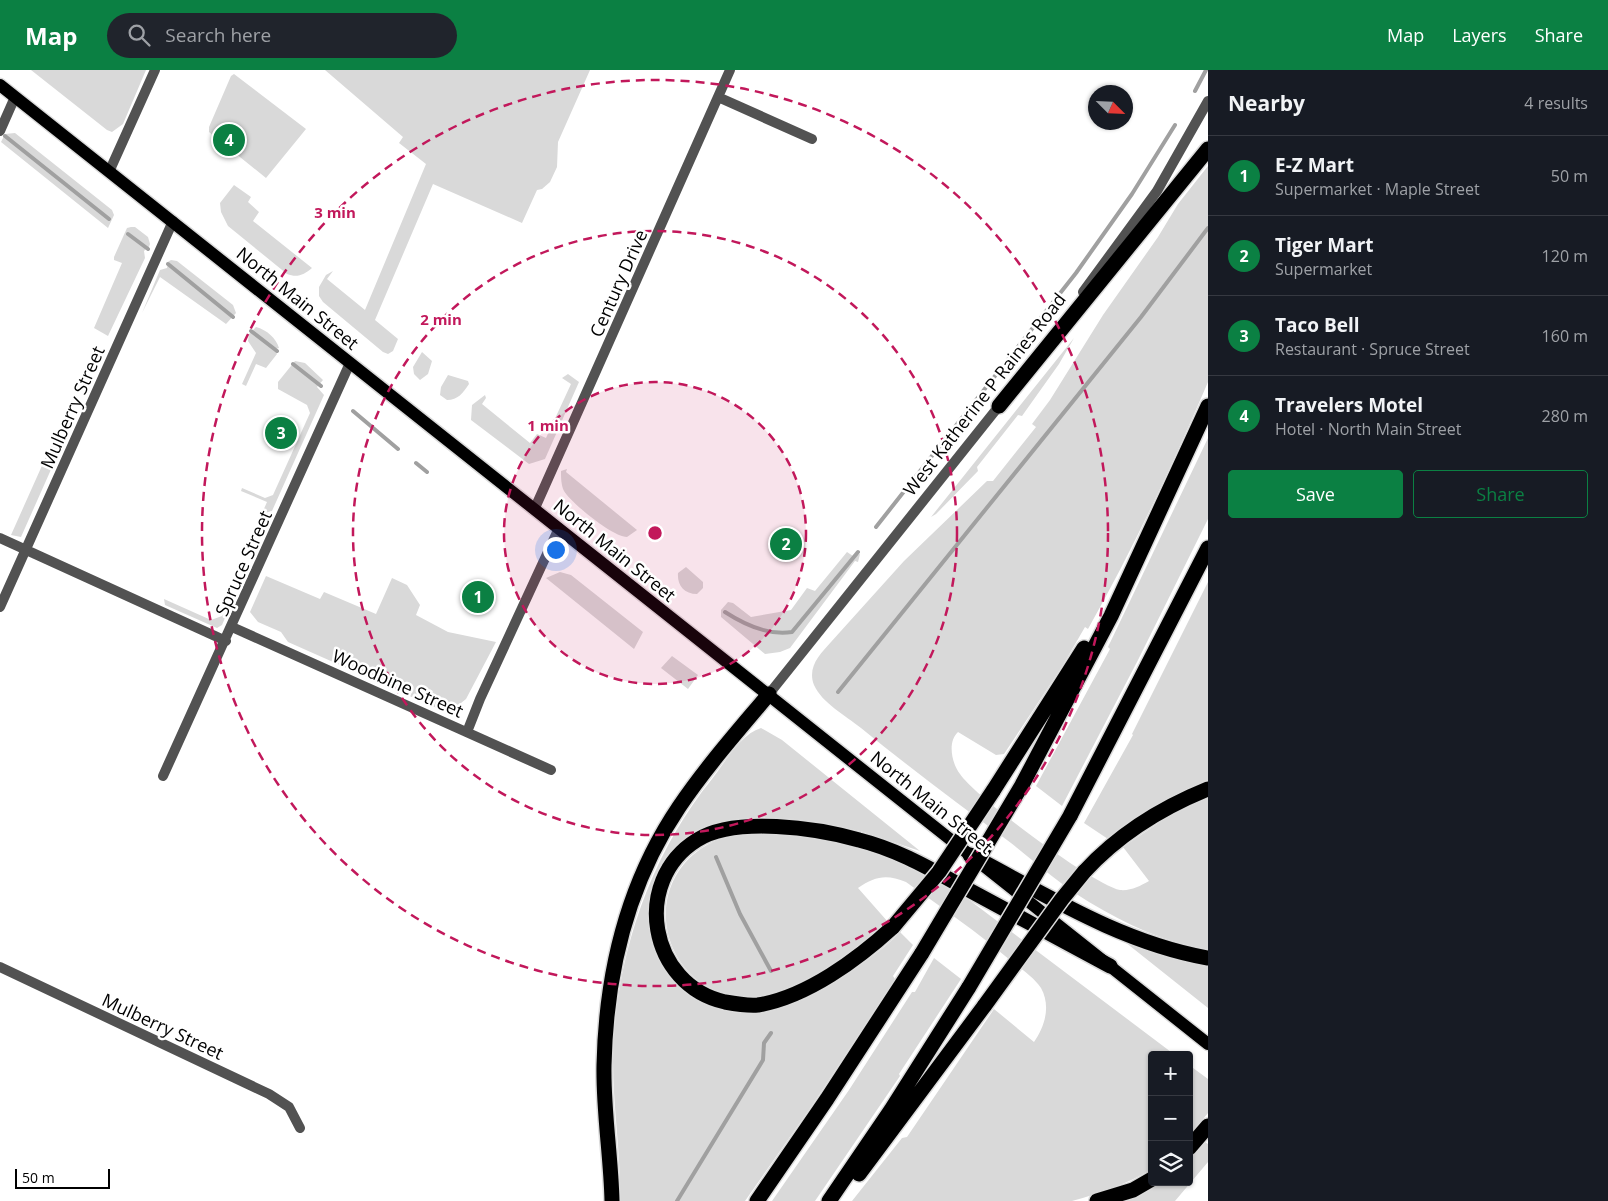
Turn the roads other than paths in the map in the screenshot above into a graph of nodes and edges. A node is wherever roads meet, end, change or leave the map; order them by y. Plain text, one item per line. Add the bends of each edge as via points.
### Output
1 (155, 70) edge
2 (730, 70) edge
3 (0, 85) edge
4 (718, 97) junction
5 (15, 98) junction
6 (1208, 101) edge
7 (0, 131) edge
8 (812, 139) dead end
9 (1208, 150) edge
10 (109, 172) junction
11 (173, 221) junction
12 (350, 363) junction
13 (999, 406) junction
14 (1208, 406) edge
15 (535, 508) junction
16 (559, 528) junction
17 (0, 538) edge
18 (1208, 548) edge
19 (26, 550) junction
20 (1142, 551) junction
21 (0, 606) edge
22 (232, 628) junction
23 (226, 641) junction
24 (769, 694) junction
25 (467, 732) junction
26 (551, 770) dead end
27 (163, 776) dead end
28 (1208, 789) edge
29 (970, 855) junction
30 (1208, 958) edge
31 (1110, 966) junction
32 (0, 968) edge
33 (1208, 1044) edge
34 (1208, 1126) edge
35 (300, 1128) dead end
36 (1193, 1143) edge
37 (1148, 1181) edge
38 (612, 1201) edge
39 (757, 1201) edge
40 (829, 1201) edge
41 (835, 1201) edge
42 (1097, 1201) edge

1 - 10 street
2 - 4 street, Century Drive
3 - 5 main road, North Main Street
4 - 8 street
4 - 15 street, Century Drive
5 - 7 street
5 - 10 main road, North Main Street
6 - 13 street, West Katherine P Raines Road via 1157,191
9 - 13 highway
10 - 11 main road, North Main Street
11 - 12 main road, North Main Street
11 - 19 street, Mulberry Street
12 - 15 main road, North Main Street
12 - 22 street, Spruce Street
13 - 24 street, West Katherine P Raines Road
14 - 20 highway
15 - 16 main road, North Main Street
16 - 24 main road, North Main Street
16 - 25 street
17 - 19 street
18 - 40 highway, bridge via 1070,816 969,987
19 - 21 street, Mulberry Street
19 - 23 street
20 - 31 highway, bridge via 1076,661 939,872 894,927 872,946 821,980 758,1005 739,1005 703,995 676,974 660,944 656,927 657,907 660,886 670,867 696,841 726,829 809,831 859,839 901,854
20 - 39 highway, bridge via 1022,785 922,953
22 - 23 street, Spruce Street
22 - 25 street, Woodbine Street
23 - 27 street, Spruce Street
24 - 29 main road, North Main Street
24 - 38 highway via 678,808 646,866 623,926 609,994 604,1067
25 - 26 street, Woodbine Street
28 - 41 highway, bridge via 1128,832 1084,872 884,1142
29 - 30 highway via 1125,934
29 - 31 main road, North Main Street
31 - 33 main road, North Main Street
32 - 35 street, Mulberry Street via 282,1101 294,1114
34 - 36 highway
37 - 42 highway

